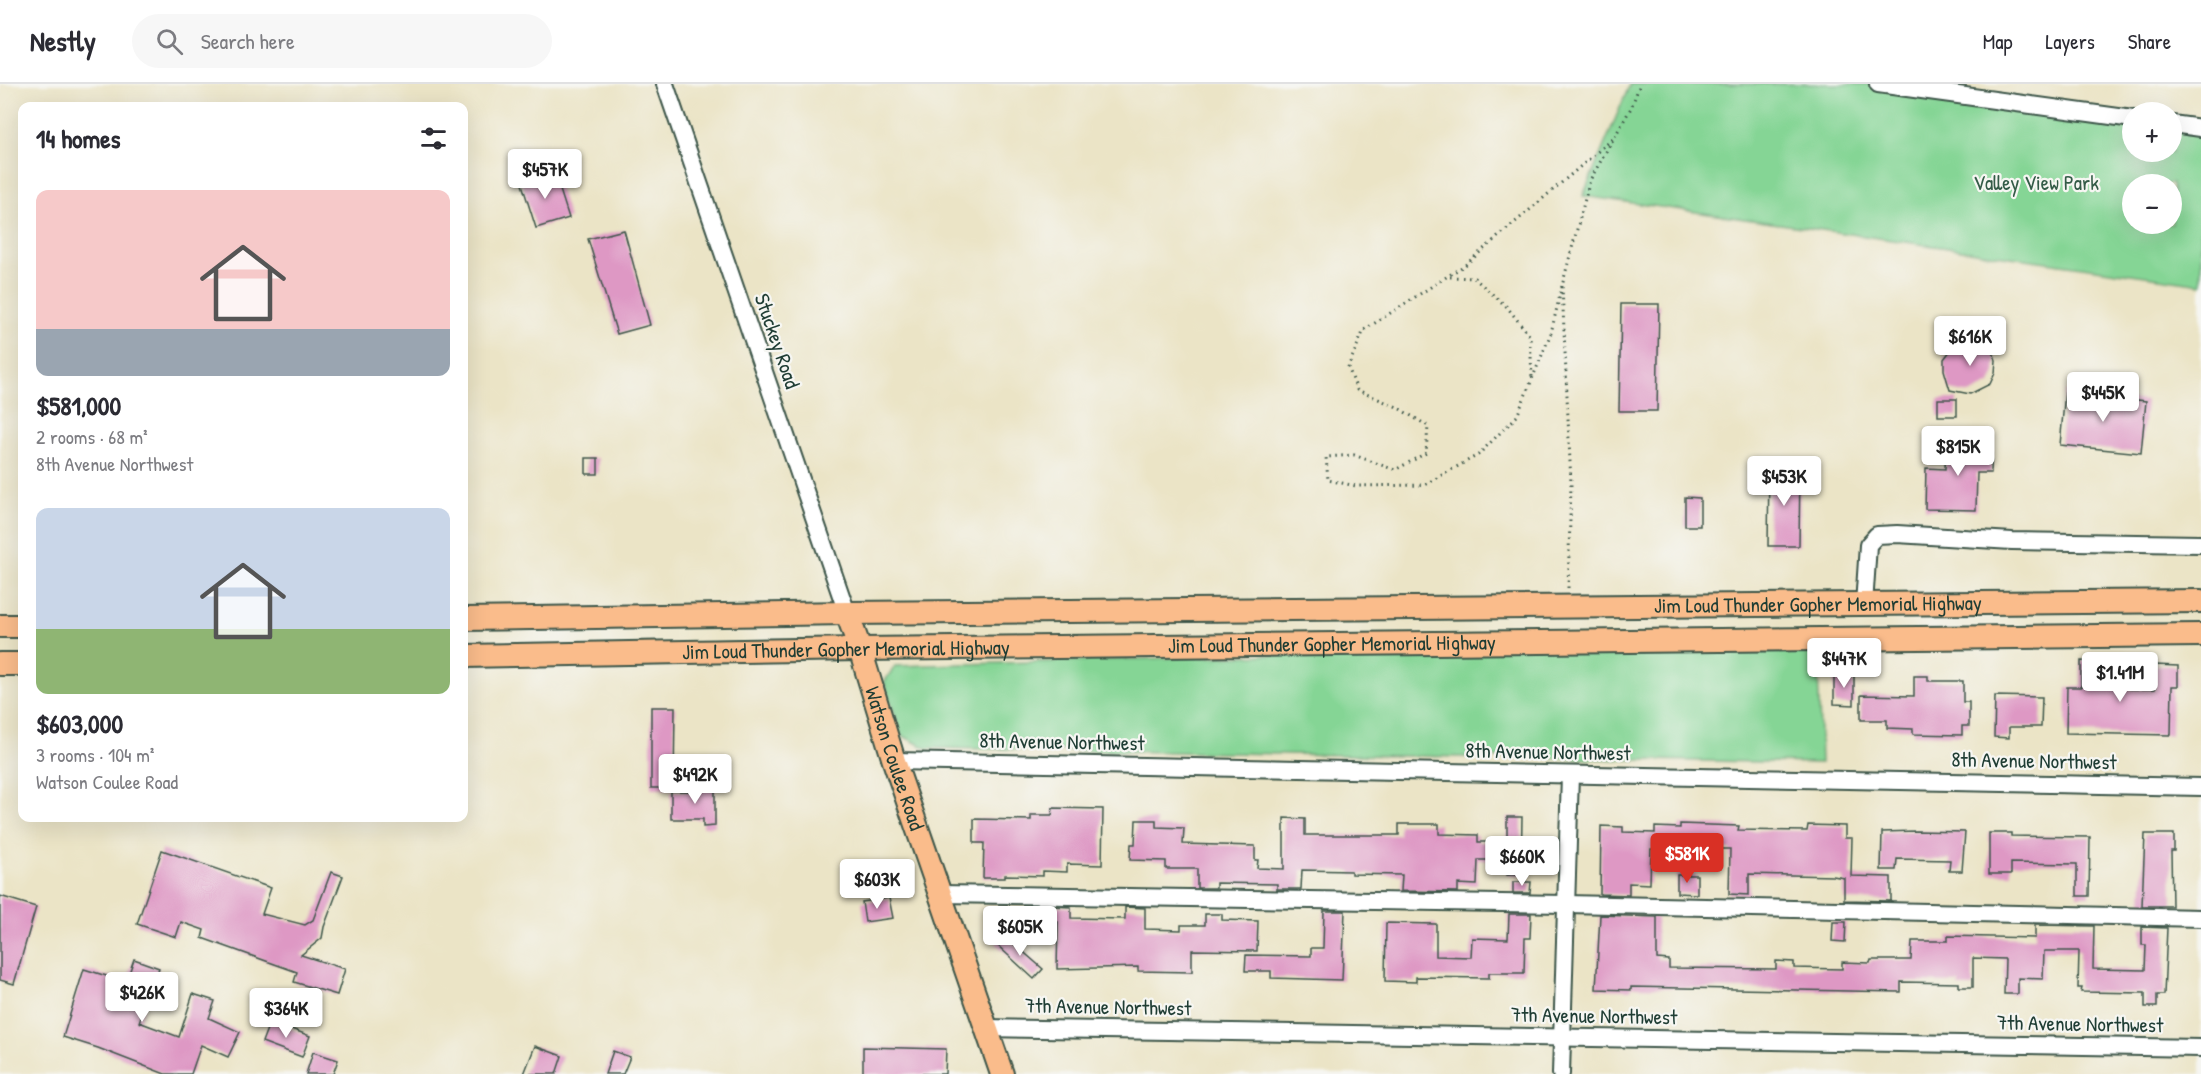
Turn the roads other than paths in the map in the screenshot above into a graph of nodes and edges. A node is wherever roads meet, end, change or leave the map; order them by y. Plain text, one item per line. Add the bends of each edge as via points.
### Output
1 (665, 84) edge
2 (1878, 84) edge
3 (2122, 117) edge
4 (2182, 125) edge
5 (2201, 128) edge
6 (2201, 544) edge
7 (2201, 601) edge
8 (1864, 605) junction
9 (847, 613) junction
10 (468, 619) edge
11 (0, 626) edge
12 (18, 626) edge
13 (2201, 635) edge
14 (860, 649) junction
15 (468, 656) edge
16 (0, 664) edge
17 (18, 664) edge
18 (894, 761) junction
19 (1570, 775) junction
20 (2201, 787) edge
21 (940, 894) junction
22 (1566, 904) junction
23 (2201, 918) edge
24 (986, 1028) junction
25 (1563, 1038) junction
26 (2201, 1048) edge
27 (1002, 1074) edge
28 (1561, 1074) edge

1 - 9 street, Stuckey Road
2 - 3 street
4 - 5 street
6 - 8 street via 1877,536 1868,545
7 - 8 main road, Jim Loud Thunder Gopher Memorial Highway
8 - 9 main road, Jim Loud Thunder Gopher Memorial Highway
9 - 10 main road, Jim Loud Thunder Gopher Memorial Highway
9 - 14 main road, Watson Coulee Road
11 - 12 main road
13 - 14 main road, Jim Loud Thunder Gopher Memorial Highway
14 - 15 main road, Jim Loud Thunder Gopher Memorial Highway
14 - 18 main road, Watson Coulee Road
16 - 17 main road
18 - 19 street, 8th Avenue Northwest
18 - 21 main road, Watson Coulee Road
19 - 20 street, 8th Avenue Northwest
19 - 22 street
21 - 22 street
21 - 24 main road, Watson Coulee Road
22 - 23 street
22 - 25 street
24 - 25 street, 7th Avenue Northwest
24 - 27 main road, Watson Coulee Road
25 - 26 street, 7th Avenue Northwest
25 - 28 street

